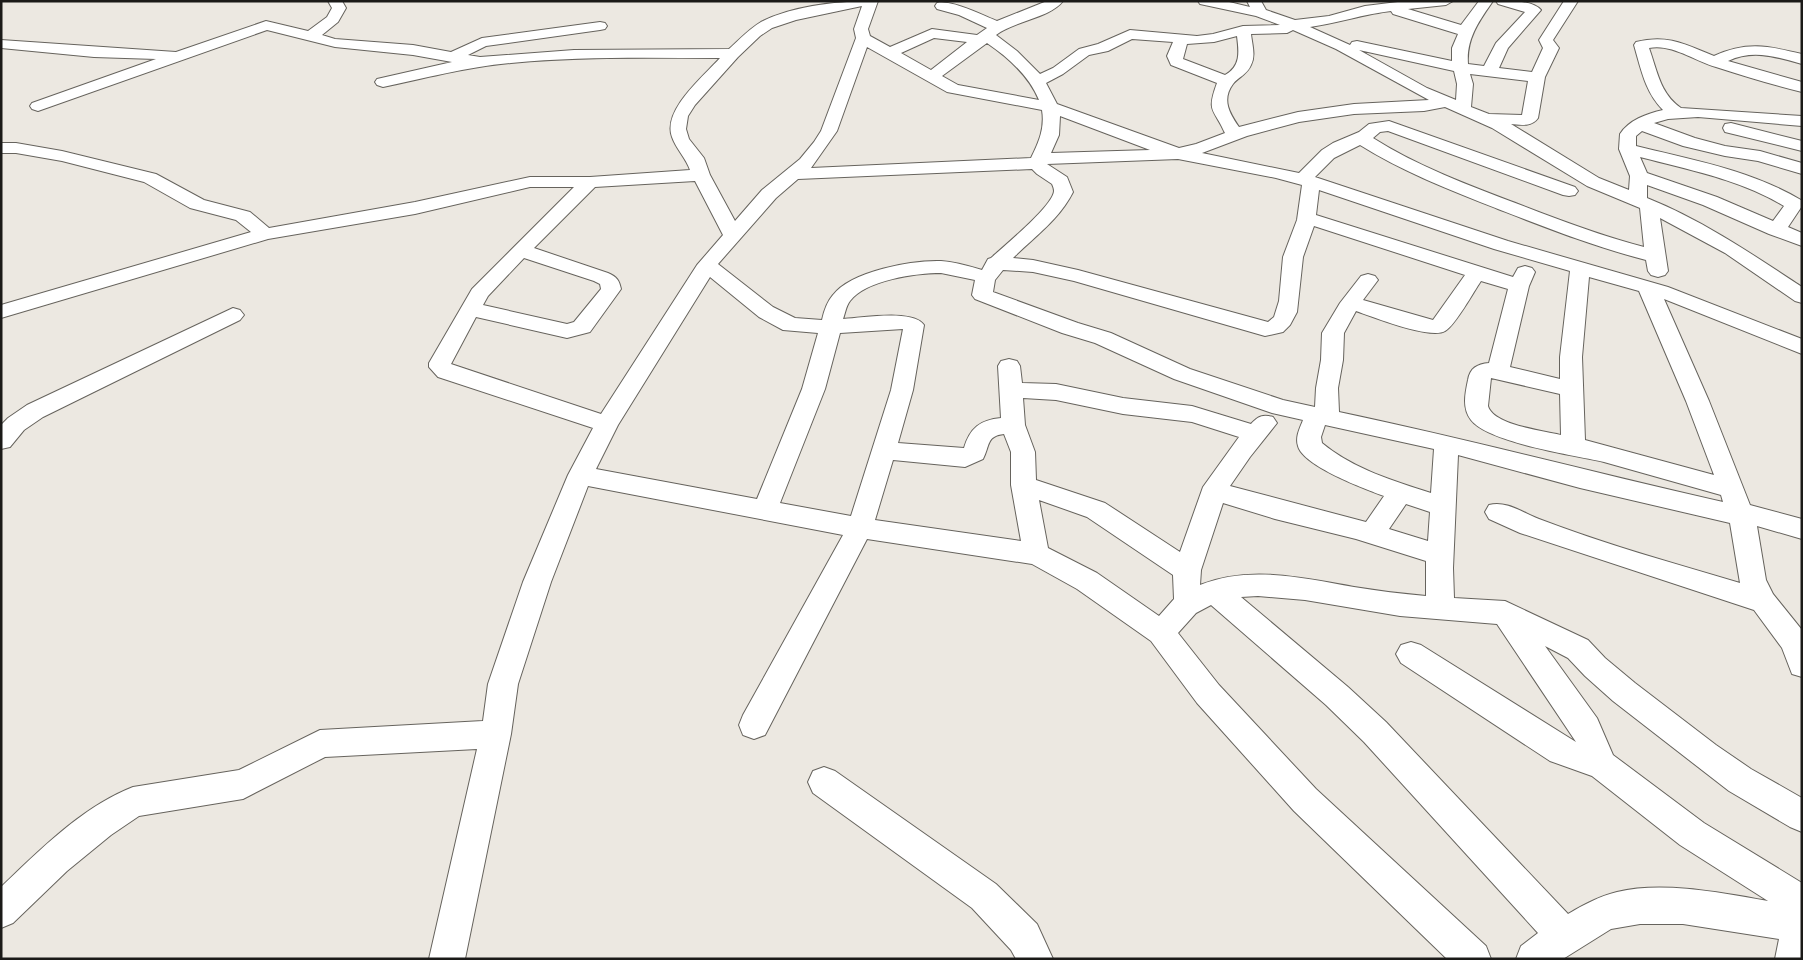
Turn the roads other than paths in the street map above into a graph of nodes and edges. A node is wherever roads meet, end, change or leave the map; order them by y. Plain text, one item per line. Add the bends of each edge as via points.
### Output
1 (335, 1) edge
2 (801, 1) edge
3 (867, 1) edge
4 (871, 1) edge
5 (984, 1) edge
6 (1056, 1) edge
7 (1205, 1) edge
8 (1446, 1) edge
9 (1502, 1) edge
10 (1571, 1) edge
11 (1431, 3) junction
12 (942, 6) dead end
13 (1257, 7) edge
14 (1389, 8) junction
15 (820, 9) junction
16 (974, 16) junction
17 (1478, 16) edge
18 (1506, 20) dead end
19 (1521, 24) junction
20 (600, 26) dead end
21 (853, 27) junction
22 (1304, 29) junction
23 (1243, 30) junction
24 (989, 34) junction
25 (310, 37) junction
26 (1182, 38) junction
27 (1, 44) edge
28 (889, 53) junction
29 (734, 54) junction
30 (182, 55) junction
31 (960, 56) junction
32 (452, 58) junction
33 (1016, 58) junction
34 (1802, 59) edge
35 (480, 62) junction
36 (1714, 62) junction
37 (1461, 68) junction
38 (1490, 72) junction
39 (931, 76) junction
40 (1536, 76) junction
41 (1037, 81) junction
42 (1226, 81) junction
43 (383, 82) dead end
44 (1802, 87) edge
45 (1456, 105) junction
46 (38, 106) dead end
47 (1052, 107) junction
48 (1675, 113) junction
49 (1486, 118) junction
50 (1802, 121) edge
51 (1640, 124) junction
52 (1238, 133) junction
53 (1362, 138) junction
54 (1802, 146) edge
55 (1, 148) edge
56 (1628, 149) junction
57 (1725, 151) junction
58 (1178, 154) junction
59 (1038, 161) junction
60 (1798, 165) edge
61 (1243, 166) junction
62 (1261, 170) junction
63 (1722, 173) junction
64 (794, 174) junction
65 (701, 175) junction
66 (1583, 176) junction
67 (1639, 176) junction
68 (1307, 181) junction
69 (590, 182) junction
70 (1569, 191) junction
71 (1643, 203) junction
72 (1798, 206) edge
73 (1307, 212) junction
74 (1544, 221) junction
75 (1776, 230) junction
76 (265, 234) junction
77 (733, 235) junction
78 (1802, 240) edge
79 (520, 250) junction
80 (1532, 255) junction
81 (1655, 256) junction
82 (707, 265) junction
83 (1580, 268) junction
84 (1760, 268) junction
85 (990, 270) junction
86 (1477, 272) junction
87 (1368, 280) dead end
88 (1802, 282) edge
89 (1519, 286) junction
90 (1655, 289) junction
91 (1802, 297) edge
92 (1350, 303) junction
93 (470, 309) junction
94 (1, 312) edge
95 (233, 315) dead end
96 (832, 327) junction
97 (1802, 348) edge
98 (1498, 371) junction
99 (1571, 389) junction
100 (1280, 407) junction
101 (1322, 416) junction
102 (607, 424) junction
103 (1013, 425) junction
104 (1255, 434) junction
105 (1, 441) edge
106 (1446, 443) junction
107 (1573, 446) junction
108 (884, 450) junction
109 (580, 475) junction
110 (1024, 485) junction
111 (1215, 492) junction
112 (1400, 492) junction
113 (1737, 505) junction
114 (1443, 507) junction
115 (766, 510) junction
116 (1498, 512) dead end
117 (860, 528) junction
118 (1802, 529) edge
119 (1372, 534) junction
120 (1036, 554) junction
121 (1439, 555) junction
122 (1187, 570) junction
123 (1201, 597) junction
124 (1764, 602) junction
125 (1441, 609) junction
126 (1505, 613) junction
127 (1161, 633) junction
128 (1411, 654) dead end
129 (1802, 665) edge
130 (754, 725) dead end
131 (496, 734) junction
132 (1602, 766) junction
133 (824, 782) dead end
134 (1802, 816) edge
135 (1, 911) edge
136 (1801, 914) edge
137 (1565, 937) junction
138 (447, 959) edge
139 (1035, 959) edge
140 (1473, 959) edge
141 (1534, 959) edge
142 (1794, 959) edge

1 - 25 street via 339,8 333,19
2 - 15 street
3 - 15 street
4 - 21 street
5 - 16 street
6 - 24 street
7 - 13 street
8 - 11 street
9 - 19 street via 1533,9
10 - 40 street via 1546,40 1551,48 1550,54
11 - 14 street
11 - 17 street
12 - 16 street
13 - 22 street
14 - 17 street
14 - 22 street via 1357,12
15 - 21 street
15 - 29 street via 767,25
16 - 24 street
17 - 37 street via 1460,48
18 - 19 street
19 - 38 street via 1497,53
20 - 32 street via 482,42
21 - 28 street
21 - 64 street via 829,131
22 - 23 street
22 - 37 street
22 - 45 street via 1421,91
23 - 26 street via 1214,38
23 - 42 street via 1244,67
24 - 28 street via 932,33
24 - 31 street
24 - 33 street
25 - 30 street via 266,25
25 - 32 street
26 - 41 street via 1126,36 1105,47 1084,52 1058,71
26 - 42 street via 1176,62
27 - 30 street
28 - 39 street
29 - 35 street via 602,54
29 - 65 street via 680,116 678,129 681,138
30 - 46 street
31 - 33 street
31 - 39 street
32 - 35 street
33 - 41 street
34 - 36 street via 1745,50
35 - 43 street
36 - 44 street
36 - 48 street via 1665,43 1641,45 1660,99
37 - 38 street
37 - 45 street via 1464,84
38 - 40 street
39 - 47 street via 960,91
40 - 49 street via 1528,119
41 - 47 street
42 - 52 street via 1220,98 1220,112
45 - 49 street
45 - 52 street via 1327,112
47 - 58 street
47 - 59 street via 1050,135
48 - 50 street via 1705,112
48 - 51 street
48 - 54 street
49 - 66 street
51 - 56 street via 1628,134
51 - 57 street
52 - 58 street
52 - 61 street
53 - 68 street via 1328,154
53 - 70 street via 1379,126 1393,126
53 - 74 street via 1414,169
55 - 76 street via 62,156 150,178 197,204 243,216
56 - 63 street
56 - 67 street
57 - 60 street
57 - 63 street
58 - 59 street
58 - 61 street
59 - 64 street
59 - 85 street via 1043,170 1064,184 1064,194 1039,224
61 - 62 street
62 - 68 street
62 - 73 street via 1286,186
63 - 72 street via 1763,188
64 - 77 street via 769,194
65 - 69 street
65 - 77 street
66 - 70 street
66 - 71 street
67 - 71 street
67 - 75 street via 1710,201
68 - 73 street
68 - 80 street
69 - 76 street via 530,182 406,210
69 - 79 street
70 - 74 street
71 - 81 street
71 - 84 street via 1732,248
72 - 75 street
73 - 85 street via 1293,258 1287,313 1281,324 1269,329 1033,266
73 - 86 street
74 - 81 street
75 - 78 street
76 - 94 street
77 - 82 street
79 - 93 street via 479,294
79 - 93 street via 600,276 609,281 611,289 582,328 576,330
80 - 83 street
80 - 89 street
81 - 90 street
82 - 96 street via 783,322 801,327
82 - 102 street
83 - 90 street
83 - 99 street via 1574,314
84 - 88 street
84 - 91 street
85 - 96 street via 930,266 876,279 857,286 842,297
85 - 100 street via 981,288 982,295 986,297 1103,338 1166,368
86 - 89 street
86 - 92 street via 1437,327
87 - 92 street
89 - 98 street
90 - 97 street
90 - 113 street
92 - 101 street via 1333,333 1332,360
93 - 102 street via 440,363 443,370
95 - 105 street via 36,411 16,424
96 - 108 street via 905,322 913,325 902,390
96 - 115 street via 820,371
98 - 99 street
98 - 107 street via 1488,370 1480,374 1478,414 1504,429
99 - 107 street
100 - 101 street
100 - 104 street
101 - 106 street
101 - 112 street via 1309,437 1312,449 1340,466
102 - 109 street
103 - 104 street via 1010,378 1122,406 1192,414
103 - 108 street via 986,429 980,434 974,453 967,458
103 - 110 street via 1023,452
104 - 111 street via 1227,470
106 - 113 street via 1580,479
106 - 114 street
107 - 113 street
108 - 117 street
109 - 115 street
109 - 131 street via 537,582 503,684
110 - 120 street
110 - 122 street via 1096,510
111 - 119 street
111 - 122 street
112 - 114 street
112 - 119 street
113 - 118 street
113 - 124 street via 1748,546 1752,580
114 - 121 street
115 - 117 street
116 - 124 street via 1608,554
117 - 120 street
117 - 130 street
119 - 121 street
120 - 127 street via 1087,580
121 - 125 street
122 - 123 street via 1186,588
123 - 125 street via 1241,585 1257,584
123 - 127 street
123 - 137 street via 1337,696 1375,732
124 - 129 street via 1792,638
125 - 126 street
126 - 132 street via 1586,728
126 - 134 street via 1582,652 1624,692 1705,755 1740,780
127 - 140 street via 1202,687 1305,800
128 - 132 street via 1561,750
131 - 135 street via 325,743 243,784 133,802 55,859
131 - 138 street
132 - 136 street
133 - 139 street via 984,896 1024,937
136 - 137 street via 1644,906 1606,913
136 - 142 street
137 - 141 street

